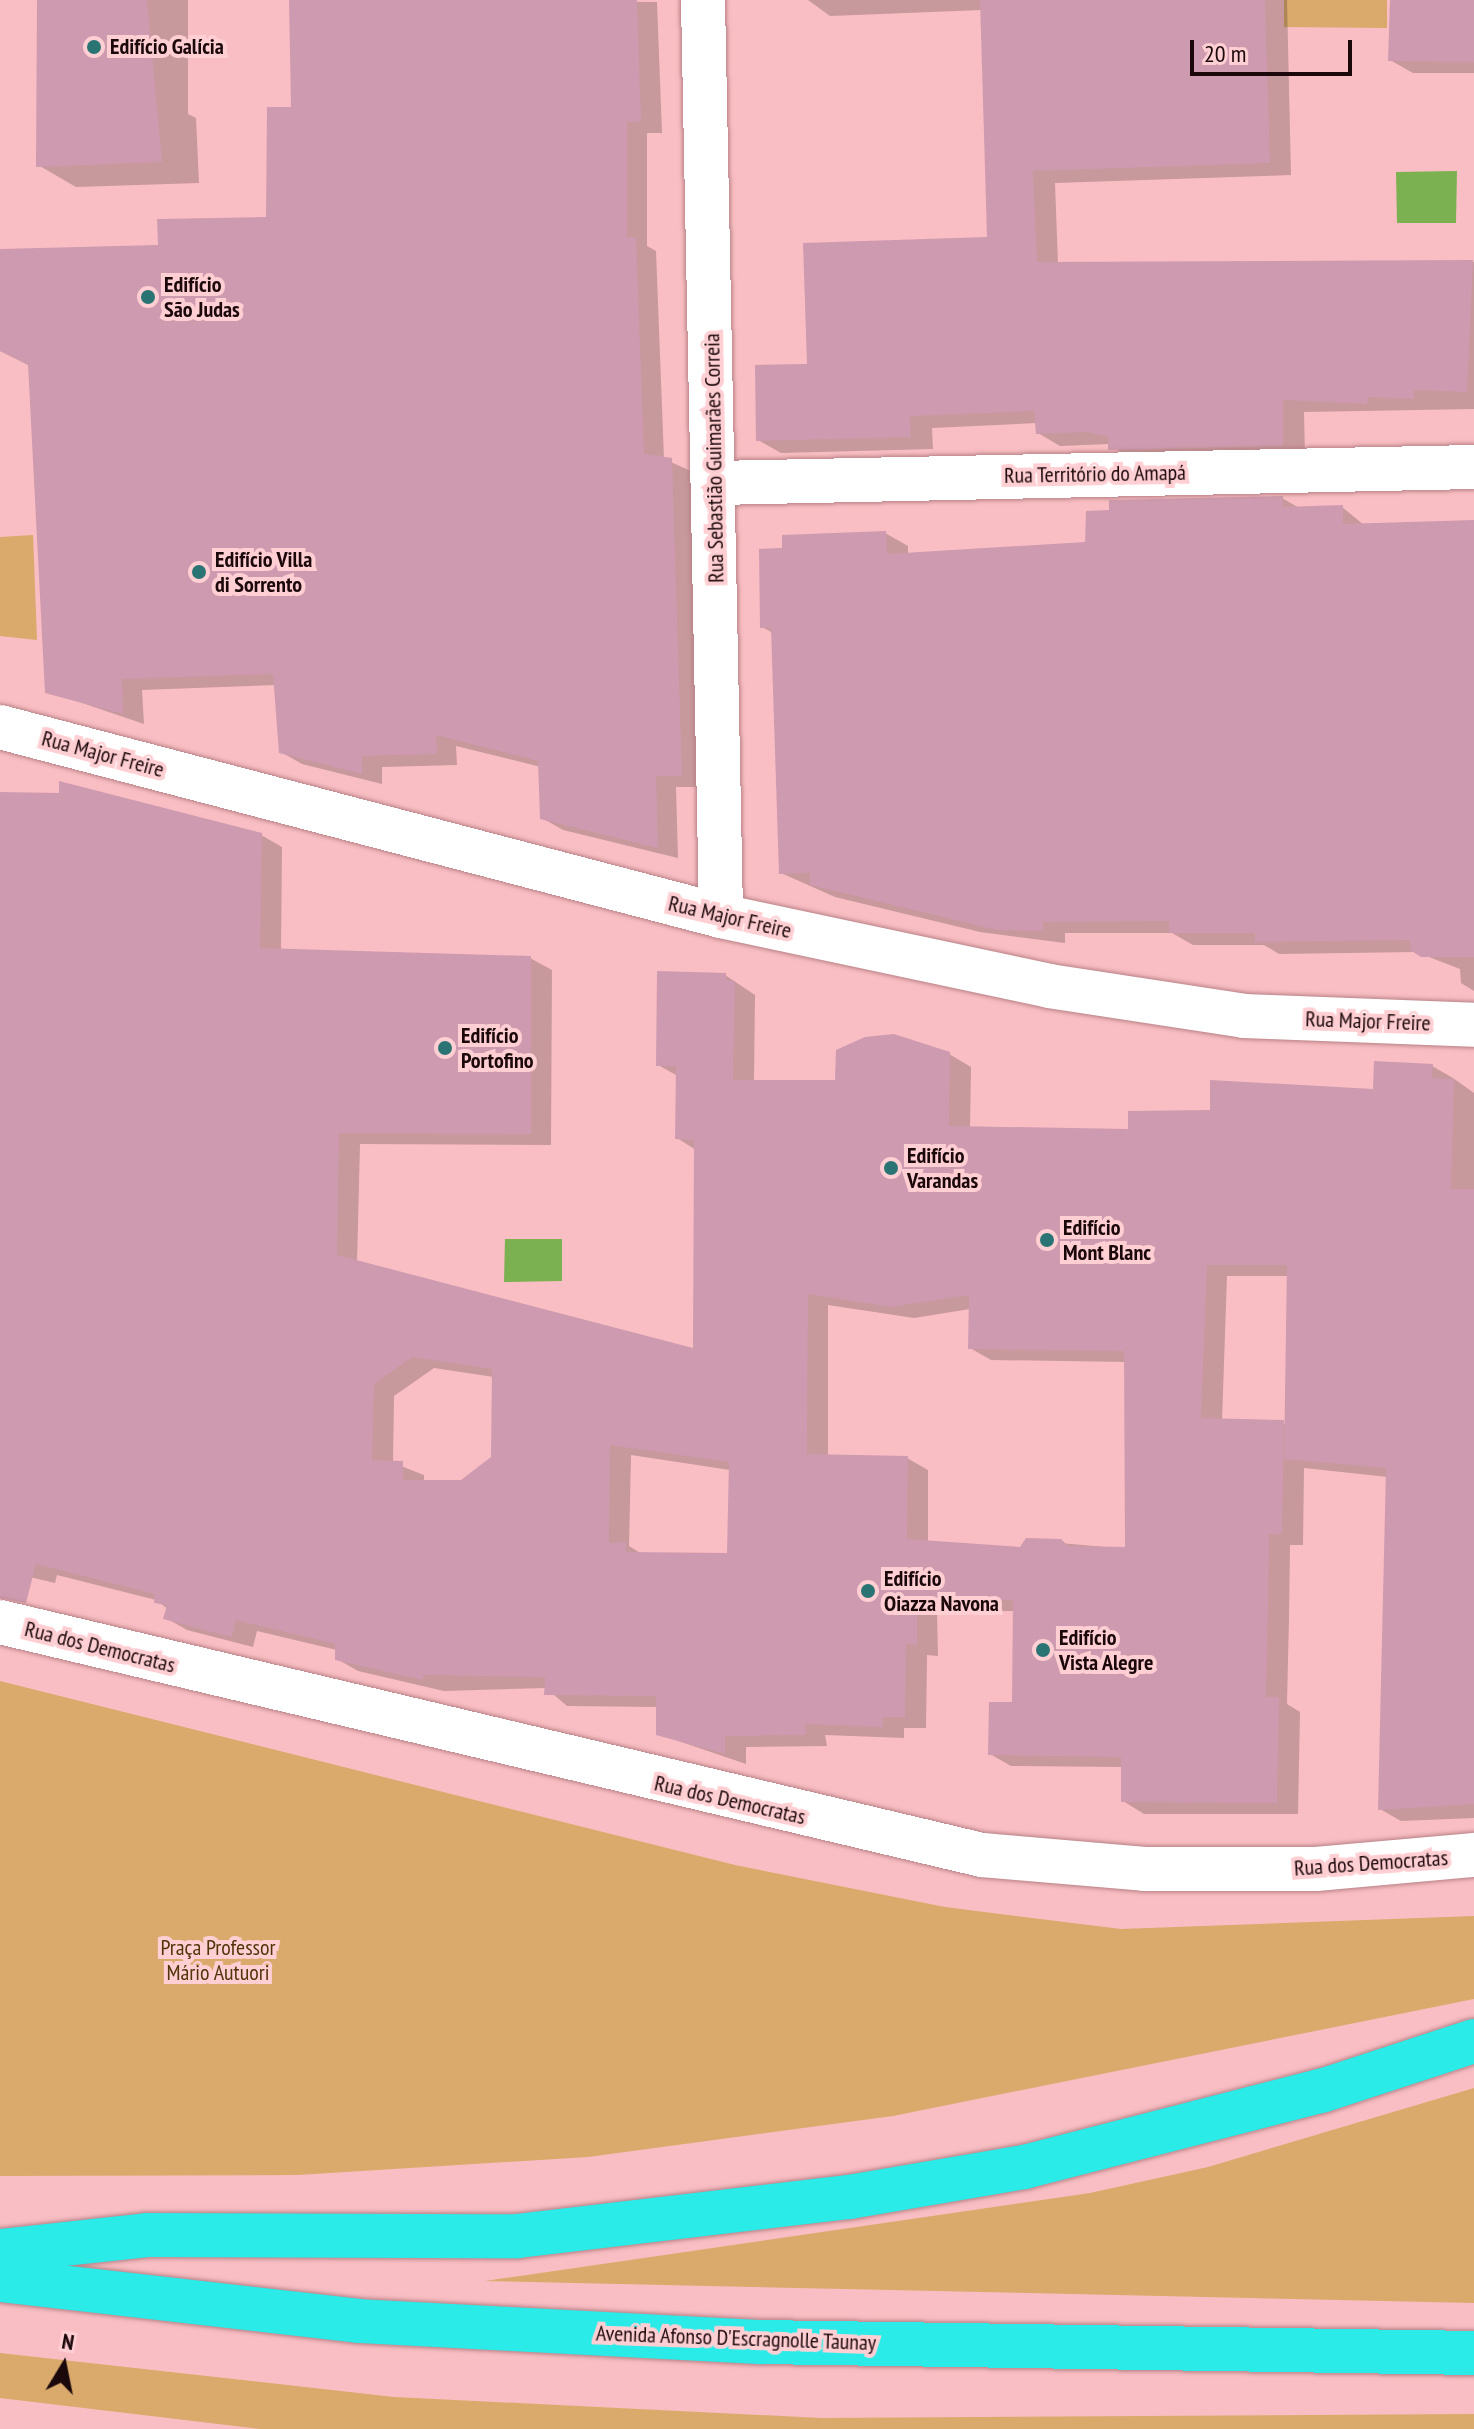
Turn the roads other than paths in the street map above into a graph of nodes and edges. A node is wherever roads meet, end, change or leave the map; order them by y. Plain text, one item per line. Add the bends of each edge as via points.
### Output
1 (703, 0) edge
2 (1474, 467) edge
3 (716, 483) junction
4 (0, 727) edge
5 (721, 916) junction
6 (1474, 1025) edge
7 (0, 1622) edge
8 (1474, 1855) edge
9 (1474, 2041) edge
10 (0, 2251) edge
11 (0, 2280) edge
12 (1474, 2353) edge

1 - 3 street, Rua Sebastião Guimarães Correia
2 - 3 street, Rua Território do Amapá
3 - 5 street, Rua Sebastião Guimarães Correia
4 - 5 street, Rua Major Freire
5 - 6 street, Rua Major Freire via 1049,986 1244,1016
7 - 8 street, Rua dos Democratas via 982,1855 1144,1869 1316,1869
9 - 10 highway via 1321,2091 1024,2167 849,2197 517,2236 147,2235
11 - 12 highway, Avenida Afonso D'Escragnolle Taunay via 359,2321 760,2342

